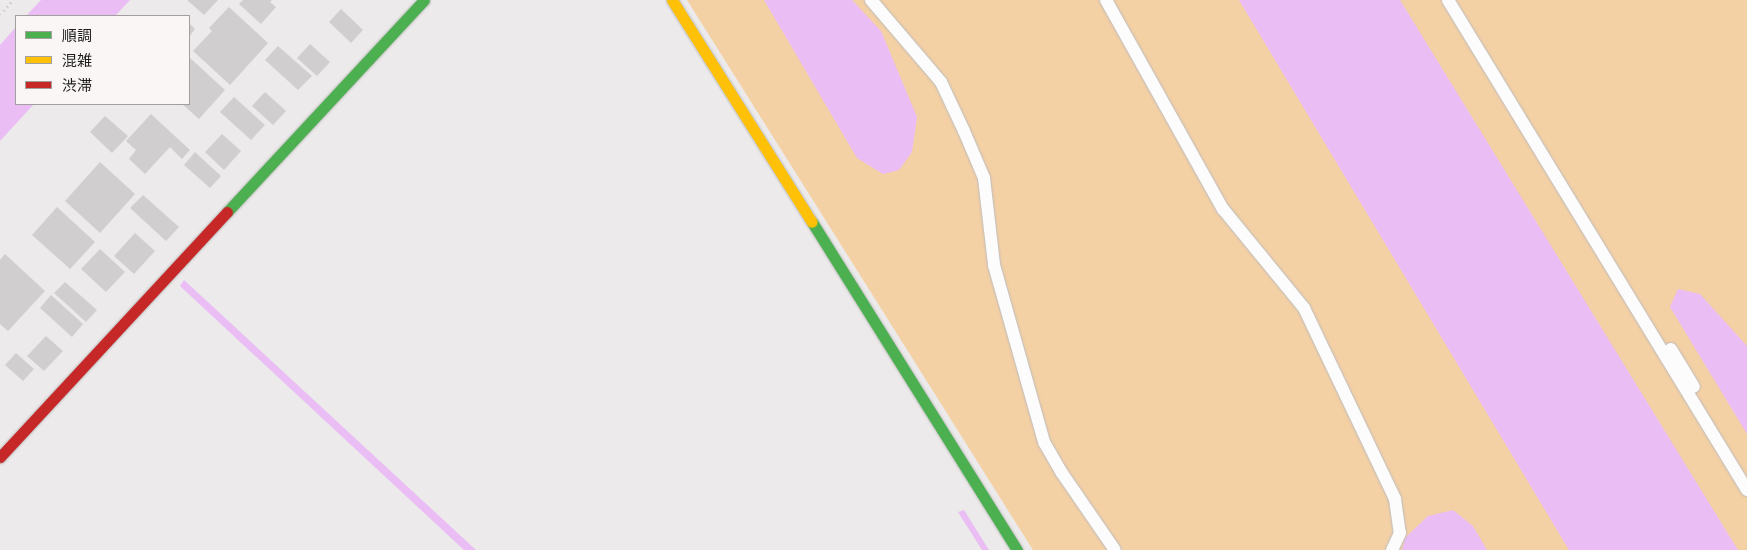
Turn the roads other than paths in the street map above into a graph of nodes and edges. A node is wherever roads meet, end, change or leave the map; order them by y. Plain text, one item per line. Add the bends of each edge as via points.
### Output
1 (424, 0) edge
2 (672, 0) edge
3 (871, 0) edge
4 (1106, 0) edge
5 (1448, 0) edge
6 (1458, 0) edge
7 (0, 457) edge
8 (1737, 473) junction
9 (1747, 490) edge
10 (1017, 550) edge
11 (1115, 550) edge
12 (1392, 550) edge

1 - 7 street
2 - 10 street
3 - 11 lane via 941,82 964,130 984,178 994,265 1044,442
4 - 12 lane via 1223,209 1304,308 1395,500 1400,533
5 - 8 lane
6 - 8 lane via 1736,456
8 - 9 lane

